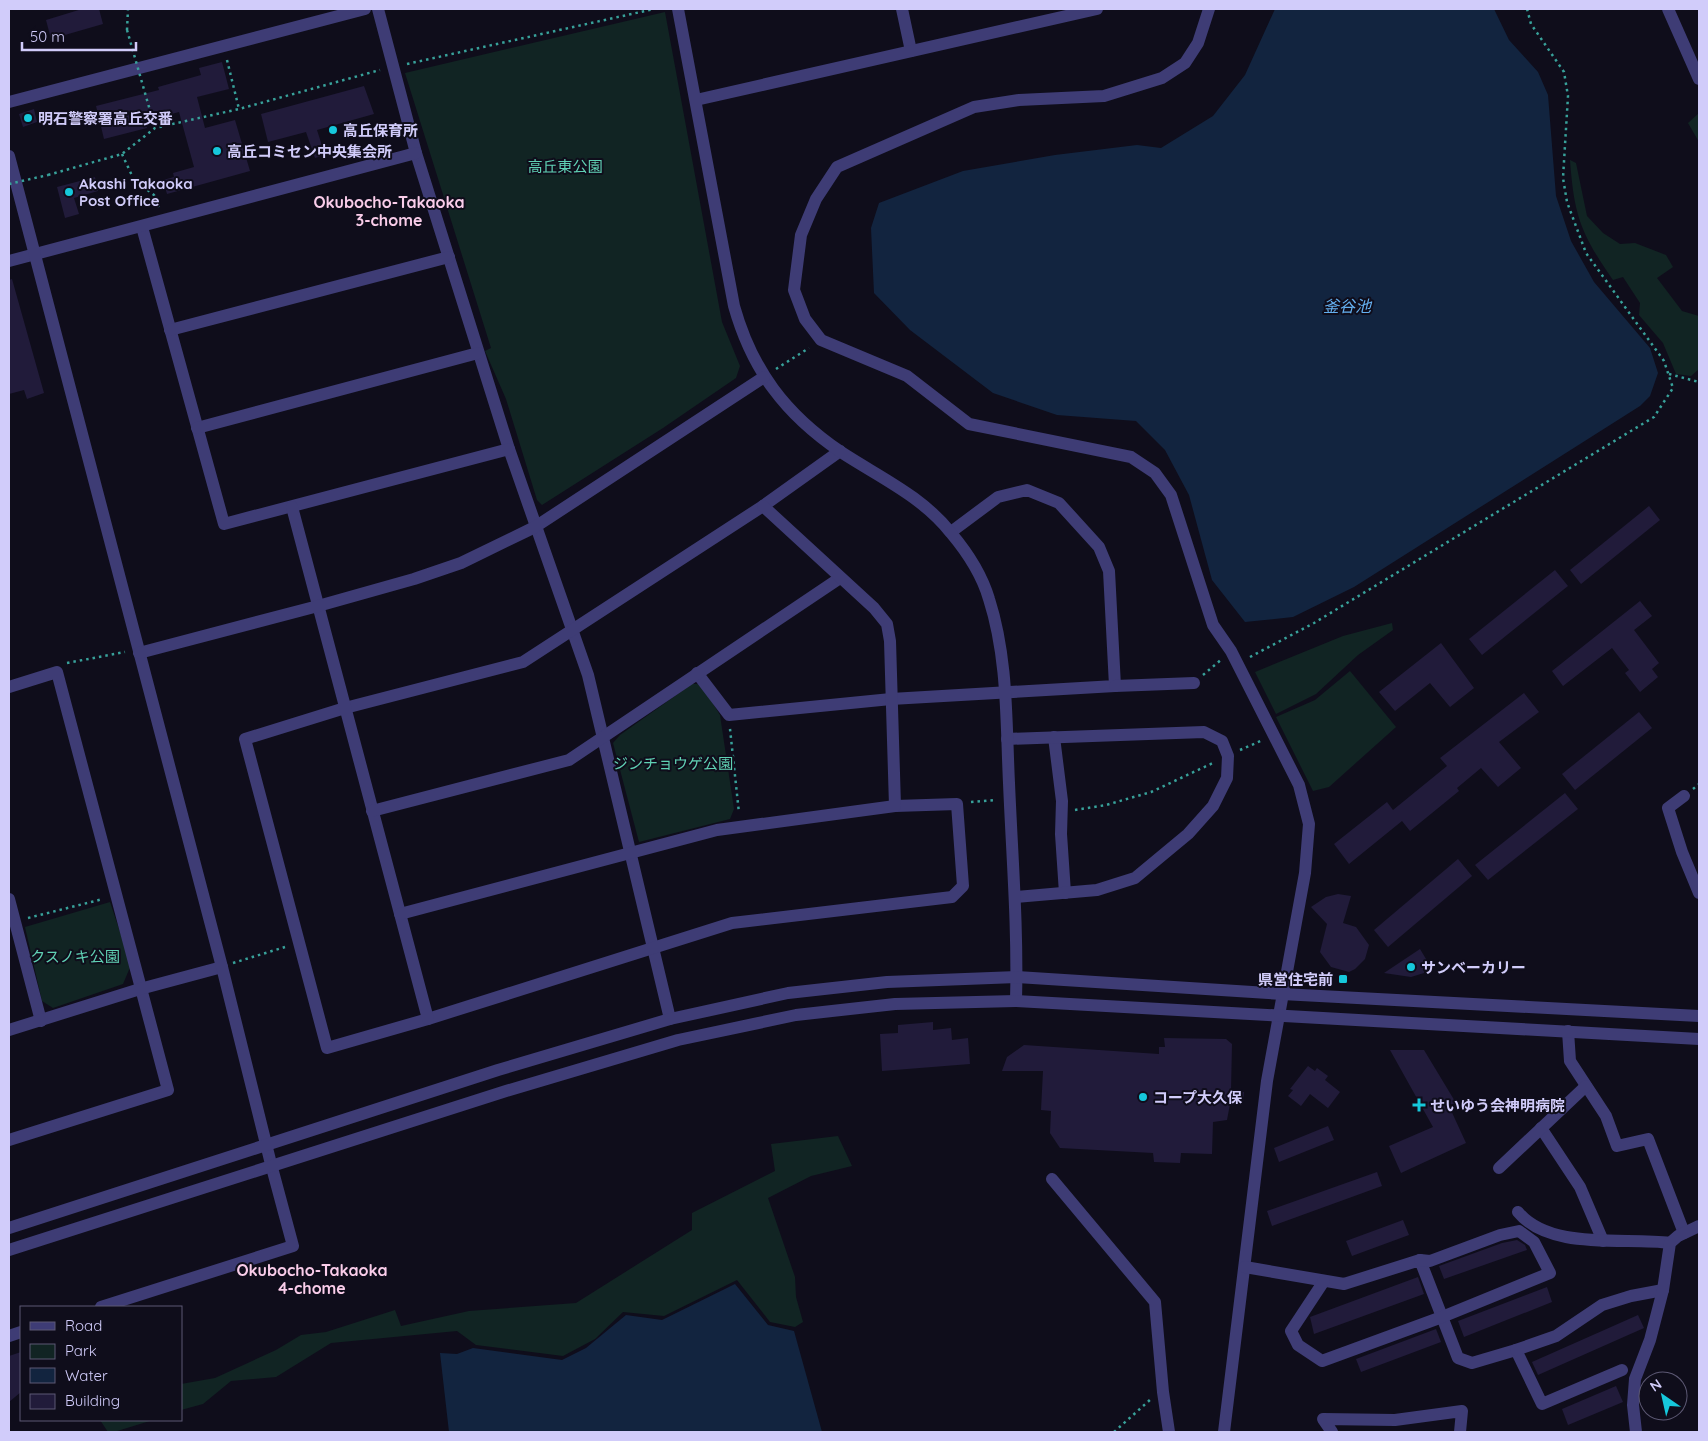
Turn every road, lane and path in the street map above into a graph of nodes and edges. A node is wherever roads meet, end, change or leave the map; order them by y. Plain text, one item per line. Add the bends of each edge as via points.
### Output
1 (128, 9) edge
2 (365, 9) edge
3 (378, 9) edge
4 (654, 9) edge
5 (678, 9) edge
6 (902, 9) edge
7 (1097, 9) edge
8 (1209, 9) edge
9 (1527, 9) edge
10 (1668, 9) edge
11 (223, 46) junction
12 (911, 51) junction
13 (394, 66) junction
14 (1699, 79) edge
15 (696, 100) junction
16 (9, 102) edge
17 (240, 109) junction
18 (155, 128) junction
19 (416, 153) junction
20 (122, 154) junction
21 (9, 156) edge
22 (9, 184) edge
23 (165, 221) junction
24 (142, 227) junction
25 (34, 254) junction
26 (449, 257) junction
27 (9, 261) edge
28 (170, 330) junction
29 (821, 340) junction
30 (478, 353) junction
31 (1669, 374) junction
32 (764, 377) junction
33 (1699, 382) edge
34 (197, 428) junction
35 (509, 449) junction
36 (840, 451) junction
37 (763, 506) junction
38 (292, 507) junction
39 (535, 527) junction
40 (951, 532) junction
41 (840, 578) junction
42 (318, 606) junction
43 (574, 631) junction
44 (1231, 651) junction
45 (139, 653) junction
46 (1237, 664) junction
47 (57, 672) junction
48 (697, 673) junction
49 (1194, 683) joint
50 (1115, 686) junction
51 (9, 687) edge
52 (1005, 693) junction
53 (891, 699) junction
54 (345, 708) junction
55 (729, 715) junction
56 (1273, 735) junction
57 (603, 736) junction
58 (1054, 737) junction
59 (1007, 739) junction
60 (1228, 756) junction
61 (1684, 796) dead end
62 (1010, 799) junction
63 (957, 804) junction
64 (895, 806) junction
65 (372, 810) junction
66 (1062, 812) junction
67 (740, 827) junction
68 (630, 851) junction
69 (1065, 893) junction
70 (1699, 893) edge
71 (118, 895) junction
72 (1015, 897) junction
73 (9, 899) edge
74 (400, 914) junction
75 (15, 922) junction
76 (299, 943) junction
77 (653, 948) junction
78 (222, 967) junction
79 (1017, 977) junction
80 (140, 989) junction
81 (1282, 994) junction
82 (1016, 1001) junction
83 (1699, 1016) edge
84 (1277, 1017) junction
85 (428, 1019) junction
86 (670, 1019) junction
87 (41, 1021) junction
88 (9, 1030) edge
89 (1568, 1031) junction
90 (1699, 1039) edge
91 (1586, 1086) junction
92 (1541, 1128) junction
93 (9, 1140) edge
94 (267, 1144) junction
95 (272, 1164) junction
96 (1500, 1168) dead end
97 (1052, 1179) dead end
98 (1518, 1212) dead end
99 (1699, 1226) edge
100 (9, 1228) edge
101 (1684, 1233) junction
102 (1603, 1242) junction
103 (1670, 1243) junction
104 (9, 1250) edge
105 (1420, 1260) junction
106 (1245, 1267) junction
107 (1324, 1281) junction
108 (1664, 1290) junction
109 (103, 1306) edge
110 (1442, 1317) junction
111 (1516, 1350) junction
112 (1622, 1370) dead end
113 (1162, 1392) junction
114 (1396, 1426) edge
115 (1114, 1432) edge
116 (1169, 1432) edge
117 (1224, 1432) edge
118 (1332, 1432) edge
119 (1460, 1432) edge
120 (1636, 1432) edge

1 - 18 path, bridge via 127,30
2 - 11 street
3 - 13 street
4 - 13 path
5 - 15 street
6 - 12 street
7 - 12 street
8 - 29 street via 1198,44 1185,63 1162,78 1104,96 1019,100 974,107 837,167 816,199 801,234 794,290 805,319
9 - 31 path via 1531,24 1564,72 1568,96 1566,202 1586,253 1664,361
10 - 14 street
11 - 16 street
11 - 17 path
12 - 15 street
13 - 17 path
13 - 19 street
15 - 32 street via 734,306 743,338
17 - 18 path
18 - 20 path
19 - 23 street
19 - 26 street
20 - 22 path, bridge
20 - 23 path via 134,180 154,196
21 - 25 street
23 - 24 street
24 - 25 street
24 - 28 street
25 - 27 street
25 - 45 street
26 - 28 street
26 - 30 street
28 - 34 street
29 - 32 path
29 - 44 street via 906,376 969,424 1131,457 1155,473 1171,495 1213,626
30 - 34 street
30 - 35 street
31 - 33 path
31 - 46 path via 1673,388 1654,417 1314,624
32 - 36 street via 785,404
32 - 39 street
34 - 38 street via 224,524
35 - 38 street
35 - 39 street
36 - 37 street
36 - 40 street via 923,504
37 - 41 street
37 - 43 street
38 - 42 street
39 - 42 street via 461,563
39 - 43 street
40 - 50 street via 998,497 1027,490 1059,503 1099,548 1109,571
40 - 52 street via 976,567 989,597 1001,653
41 - 48 street
41 - 53 street via 887,624
42 - 45 street
42 - 54 street
43 - 54 street via 524,662
43 - 57 street
44 - 46 street
44 - 49 path
45 - 47 path via 120,651 64,664
45 - 78 street
46 - 56 street
47 - 51 street
47 - 71 street
48 - 55 street
48 - 57 street
49 - 50 street
50 - 52 street
52 - 53 street
52 - 59 street
53 - 55 street
53 - 64 street
54 - 65 street
54 - 76 street via 245,739
55 - 67 path
56 - 60 path
56 - 81 street via 1299,785 1309,824 1305,873
57 - 65 street via 569,760
57 - 68 street
58 - 59 street
58 - 60 street via 1204,732 1222,741
58 - 66 street
59 - 62 street
60 - 66 path via 1151,792 1106,805
60 - 69 street via 1227,778 1213,806 1188,834 1135,878 1097,890
61 - 70 street via 1668,808
62 - 63 path
62 - 72 street
63 - 64 street
63 - 77 street via 963,886 952,897 732,924
64 - 67 street
65 - 74 street
66 - 69 street via 1060,834
67 - 68 street
68 - 74 street
68 - 77 street
69 - 72 street
71 - 75 path
71 - 80 street
72 - 79 street
73 - 75 street
74 - 85 street
75 - 87 street
76 - 78 path
76 - 85 street via 327,1048
77 - 85 street
77 - 86 street
78 - 80 street
78 - 94 street
79 - 81 street
79 - 82 street
79 - 86 street via 887,982 788,993
80 - 87 street
80 - 93 street via 168,1090
81 - 83 street
81 - 84 street
82 - 84 street
82 - 95 street via 895,1004 816,1012 687,1038
84 - 89 street
84 - 106 street
86 - 94 street
87 - 88 street
89 - 90 street
89 - 91 street via 1570,1061
91 - 92 street
91 - 101 street via 1606,1116 1617,1146 1648,1139
92 - 96 street
92 - 102 street via 1580,1187
94 - 95 street
94 - 100 street
95 - 104 street
95 - 109 street via 293,1246
97 - 113 street via 1155,1302
98 - 102 street via 1525,1221 1552,1234
99 - 101 street
101 - 103 street
102 - 103 street
103 - 108 street
105 - 107 street via 1344,1284
105 - 110 street
105 - 110 street via 1430,1262 1519,1231 1534,1242 1550,1273
106 - 107 street
106 - 117 street
107 - 110 street via 1291,1331 1298,1345 1322,1361
108 - 111 street via 1602,1305 1556,1336
108 - 120 street via 1635,1378
110 - 111 street via 1458,1358 1472,1363
111 - 112 street via 1542,1404
113 - 115 path via 1146,1402
113 - 116 street
114 - 118 street via 1323,1419
114 - 119 street via 1462,1411

